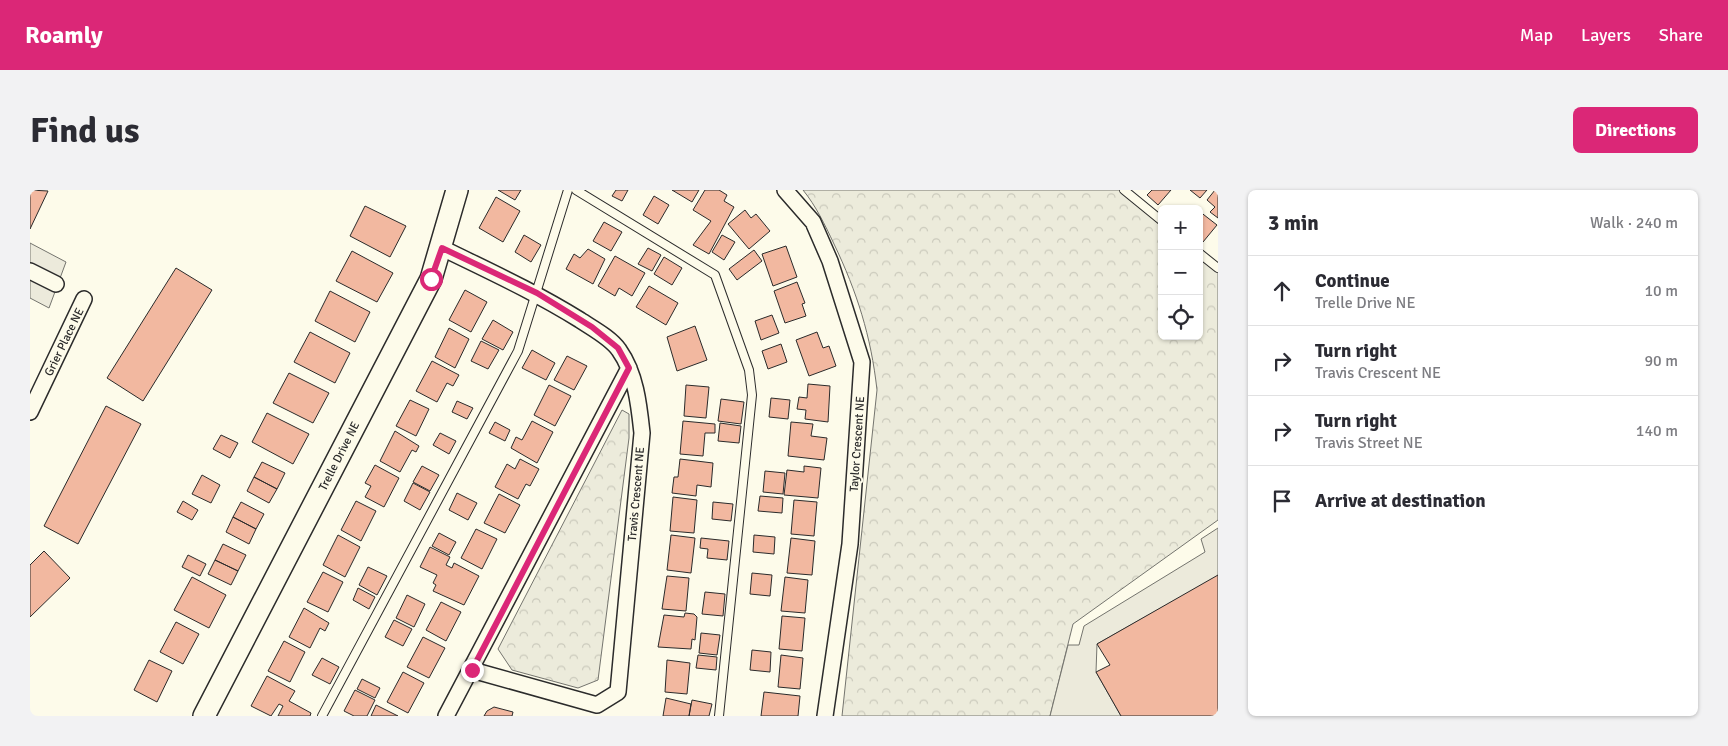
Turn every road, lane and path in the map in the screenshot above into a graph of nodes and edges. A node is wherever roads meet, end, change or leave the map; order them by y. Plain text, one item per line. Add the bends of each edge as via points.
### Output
1 (457, 190) edge
2 (568, 190) edge
3 (576, 190) edge
4 (784, 190) edge
5 (1124, 190) edge
6 (1158, 219) edge
7 (442, 248) junction
8 (1203, 255) edge
9 (1218, 268) edge
10 (30, 271) edge
11 (56, 284) dead end
12 (537, 293) junction
13 (84, 299) dead end
14 (629, 368) junction
15 (30, 412) edge
16 (472, 670) junction
17 (204, 716) edge
18 (322, 716) edge
19 (446, 716) edge
20 (719, 716) edge
21 (825, 716) edge

1 - 7 street, Trelle Drive NE
2 - 12 lane
3 - 20 lane via 715,275 749,370 752,395
4 - 21 street, Taylor Crescent NE via 813,222 830,261 862,362 850,544
5 - 6 lane
7 - 12 street, Travis Crescent NE
7 - 17 street, Trelle Drive NE via 431,279
8 - 9 lane
10 - 11 street
12 - 14 street, Travis Crescent NE via 592,327 618,348
12 - 18 lane via 518,351
13 - 15 street, Grier Place NE
14 - 16 street
14 - 16 street, Travis Crescent NE via 638,398 642,433 618,692 597,705
16 - 19 street

